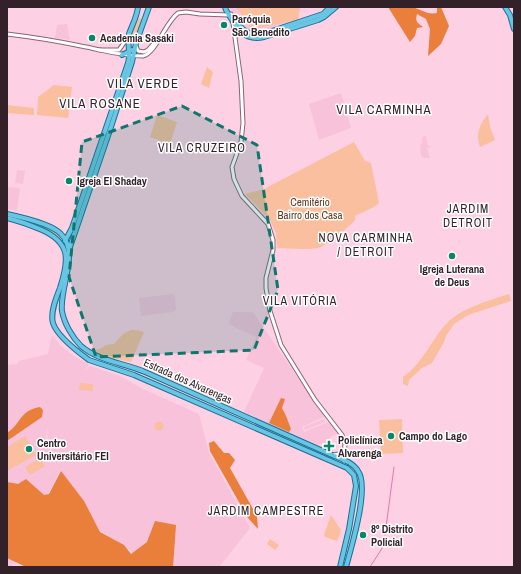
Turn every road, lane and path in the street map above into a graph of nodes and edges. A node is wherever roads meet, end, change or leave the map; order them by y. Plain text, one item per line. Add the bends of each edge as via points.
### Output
1 (138, 7) edge
2 (149, 7) edge
3 (225, 7) edge
4 (330, 7) edge
5 (336, 7) edge
6 (505, 7) edge
7 (508, 7) edge
8 (230, 14) junction
9 (514, 17) edge
10 (136, 18) junction
11 (145, 21) junction
12 (233, 22) junction
13 (240, 29) junction
14 (514, 29) edge
15 (7, 34) edge
16 (129, 38) junction
17 (158, 39) junction
18 (136, 44) junction
19 (99, 50) junction
20 (131, 54) junction
21 (122, 55) joint
22 (7, 214) edge
23 (7, 218) edge
24 (32, 220) junction
25 (25, 222) junction
26 (72, 228) junction
27 (61, 233) junction
28 (65, 240) junction
29 (64, 247) junction
30 (68, 252) junction
31 (63, 316) junction
32 (52, 317) junction
33 (72, 336) junction
34 (64, 338) junction
35 (174, 384) junction
36 (173, 392) junction
37 (194, 394) junction
38 (191, 399) junction
39 (344, 451) junction
40 (332, 455) junction
41 (344, 461) junction
42 (340, 567) edge
43 (346, 567) edge

1 - 10 main road
2 - 11 main road
3 - 8 main road
4 - 13 main road via 323,14 264,34 252,34
5 - 13 main road via 318,20 264,37 246,36
6 - 14 main road
7 - 9 main road
8 - 12 main road
8 - 13 main road
8 - 17 street via 178,13
10 - 11 main road via 142,16
10 - 16 main road
11 - 18 main road
12 - 13 main road
12 - 39 street via 244,123 241,142 232,167 234,179 238,191 268,224 273,240 266,288 270,312 281,345 315,400 342,435
15 - 19 street
16 - 18 main road
16 - 19 street via 119,50
16 - 20 main road
17 - 18 street via 144,52 138,51
17 - 20 street via 149,54
18 - 20 main road
19 - 21 street
20 - 21 main road
20 - 26 main road
20 - 30 main road
22 - 24 main road
23 - 25 main road
24 - 25 main road
24 - 27 main road
25 - 29 main road via 52,235
26 - 27 main road
26 - 28 main road
27 - 28 main road, Estrada dos Alvarengas
28 - 29 main road
28 - 30 main road, Estrada dos Alvarengas
29 - 32 main road via 65,268
30 - 31 main road, Estrada dos Alvarengas via 68,269 62,298
31 - 32 main road via 57,313
31 - 33 main road, Estrada dos Alvarengas
32 - 34 main road, Estrada dos Alvarengas via 55,328
33 - 34 main road via 70,339
33 - 35 main road, Estrada dos Alvarengas via 92,354 134,367
34 - 36 main road, Estrada dos Alvarengas via 89,360 130,373
35 - 36 main road
35 - 37 main road, Estrada dos Alvarengas
36 - 38 main road, Estrada dos Alvarengas
37 - 38 main road
37 - 40 main road, Estrada dos Alvarengas
38 - 42 main road, Estrada dos Alvarengas via 351,471 356,480 356,492
39 - 40 street
39 - 41 street
40 - 41 main road, Estrada dos Alvarengas
41 - 43 main road, Estrada dos Alvarengas via 359,471 362,486 356,528

